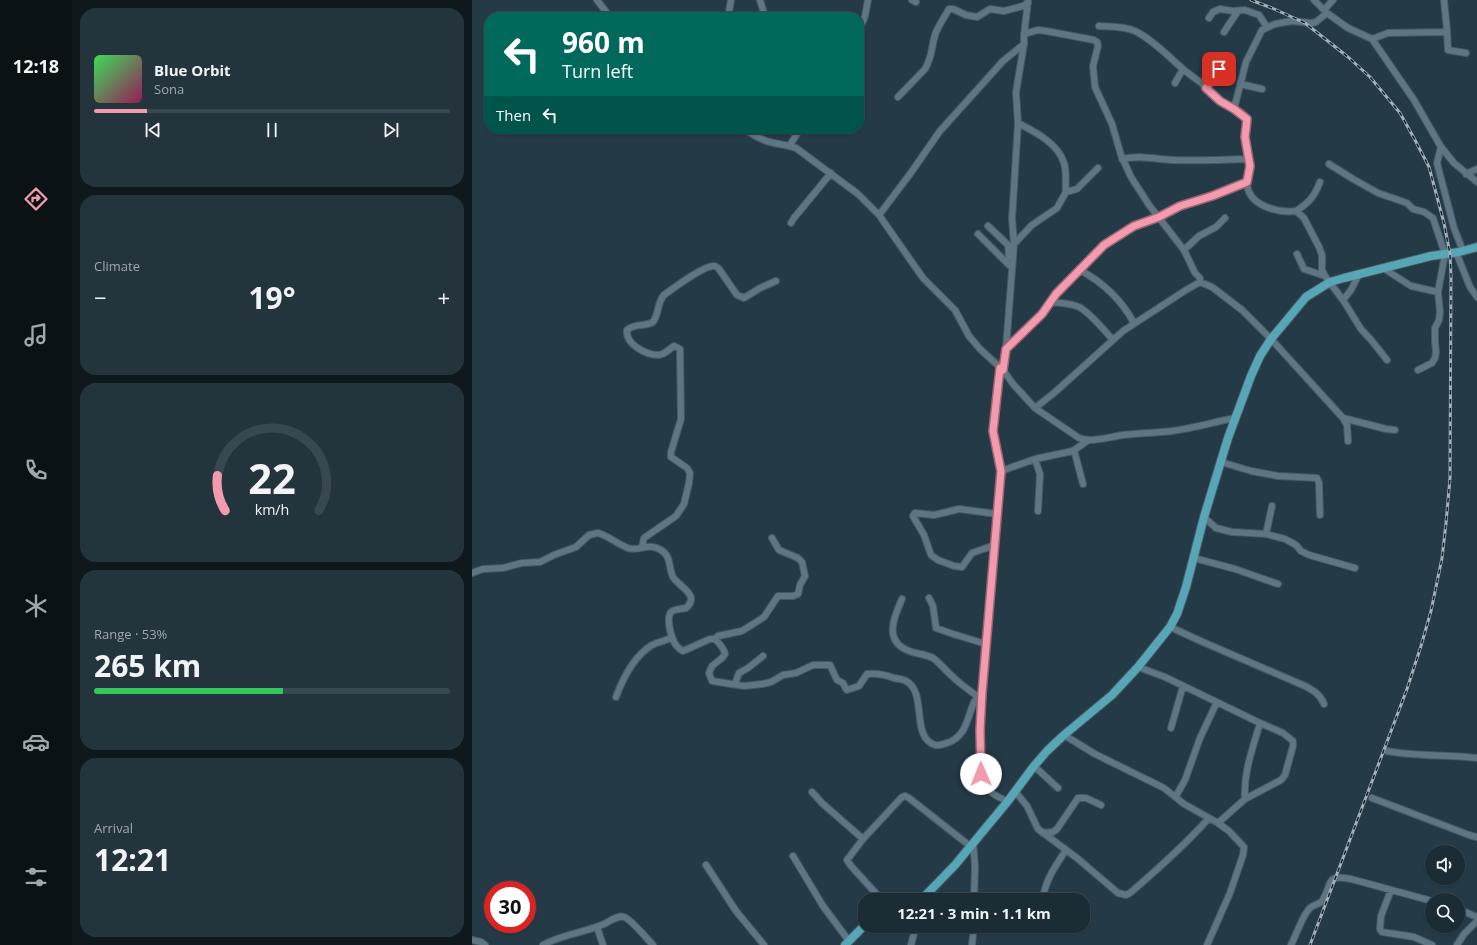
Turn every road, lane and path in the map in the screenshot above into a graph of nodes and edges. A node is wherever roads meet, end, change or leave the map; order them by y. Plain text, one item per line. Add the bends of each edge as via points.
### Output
1 (597, 0) edge
2 (732, 0) edge
3 (760, 0) edge
4 (868, 0) edge
5 (1314, 0) edge
6 (1333, 0) edge
7 (1444, 0) edge
8 (1028, 1) edge
9 (1238, 11) junction
10 (1326, 11) junction
11 (606, 12) edge
12 (729, 12) edge
13 (764, 12) edge
14 (864, 18) edge
15 (1209, 18) dead end
16 (1099, 26) dead end
17 (1267, 27) junction
18 (1448, 30) junction
19 (1224, 32) dead end
20 (1024, 34) junction
21 (1372, 39) junction
22 (1024, 44) junction
23 (1466, 53) dead end
24 (1183, 69) junction
25 (1219, 69) dead end
26 (1175, 82) dead end
27 (1240, 84) junction
28 (1206, 88) junction
29 (1262, 89) dead end
30 (898, 97) dead end
31 (1234, 109) junction
32 (1018, 123) junction
33 (752, 134) edge
34 (797, 134) edge
35 (790, 146) junction
36 (1441, 147) junction
37 (1122, 159) junction
38 (1249, 159) junction
39 (1329, 164) dead end
40 (1098, 168) dead end
41 (1477, 169) edge
42 (831, 173) junction
43 (1466, 174) junction
44 (1247, 182) junction
45 (1320, 182) dead end
46 (1477, 182) edge
47 (1066, 192) junction
48 (1296, 210) junction
49 (879, 215) junction
50 (1159, 217) junction
51 (1225, 218) dead end
52 (791, 223) dead end
53 (988, 226) dead end
54 (978, 234) dead end
55 (1014, 244) junction
56 (1477, 247) edge
57 (1184, 250) junction
58 (1460, 251) junction
59 (1297, 254) dead end
60 (1445, 254) junction
61 (1009, 265) junction
62 (1383, 268) junction
63 (1080, 270) junction
64 (1360, 274) junction
65 (1011, 279) junction
66 (1327, 279) junction
67 (776, 280) dead end
68 (1200, 282) junction
69 (1438, 292) junction
70 (1477, 297) edge
71 (1343, 300) junction
72 (1050, 302) junction
73 (1134, 323) junction
74 (1271, 339) junction
75 (1113, 340) junction
76 (1006, 349) junction
77 (1387, 360) dead end
78 (1001, 369) junction
79 (1418, 370) dead end
80 (1035, 408) junction
81 (1235, 418) junction
82 (1343, 418) junction
83 (1395, 430) dead end
84 (1087, 441) junction
85 (1348, 441) dead end
86 (1074, 450) junction
87 (1035, 459) junction
88 (1221, 462) junction
89 (1001, 471) junction
90 (1083, 484) dead end
91 (1272, 506) dead end
92 (1038, 511) dead end
93 (997, 514) junction
94 (1320, 515) dead end
95 (1204, 517) junction
96 (1266, 534) junction
97 (772, 538) dead end
98 (995, 545) junction
99 (642, 547) junction
100 (1194, 558) junction
101 (1355, 568) dead end
102 (472, 573) edge
103 (1278, 584) dead end
104 (929, 598) dead end
105 (902, 599) dead end
106 (1170, 627) junction
107 (672, 637) junction
108 (714, 639) junction
109 (986, 644) junction
110 (763, 656) dead end
111 (1138, 667) junction
112 (737, 684) junction
113 (1183, 686) junction
114 (980, 694) junction
115 (616, 697) dead end
116 (1217, 702) junction
117 (1324, 704) dead end
118 (1260, 723) junction
119 (1171, 728) dead end
120 (1064, 735) junction
121 (1387, 751) dead end
122 (1477, 758) edge
123 (1034, 766) junction
124 (1058, 788) dead end
125 (1015, 790) junction
126 (812, 792) dead end
127 (1176, 796) junction
128 (1372, 798) dead end
129 (1245, 799) junction
130 (1008, 801) junction
131 (1101, 805) dead end
132 (1209, 818) junction
133 (1218, 823) junction
134 (1043, 833) junction
135 (1477, 837) edge
136 (863, 839) junction
137 (972, 844) junction
138 (1066, 850) junction
139 (793, 856) dead end
140 (706, 865) dead end
141 (1391, 890) junction
142 (876, 893) edge
143 (928, 893) edge
144 (974, 893) edge
145 (1044, 893) edge
146 (1425, 899) edge
147 (1465, 912) edge
148 (1477, 917) edge
149 (1477, 921) edge
150 (597, 927) junction
151 (858, 932) edge
152 (914, 933) edge
153 (973, 933) edge
154 (472, 940) edge
155 (847, 943) edge
156 (485, 945) edge
157 (543, 945) edge
158 (603, 945) edge
159 (653, 945) edge
160 (764, 945) edge
161 (911, 945) edge
162 (972, 945) edge
163 (1208, 945) edge
164 (1291, 945) edge
165 (1432, 945) edge
166 (1457, 945) edge

1 - 11 street
2 - 12 street
3 - 13 street
4 - 14 street
5 - 10 street
6 - 10 street
7 - 18 street
8 - 20 street
8 - 30 street via 1023,6 1004,11 990,9 977,17 949,9 937,31 928,63
9 - 15 street via 1220,9 1213,12
9 - 17 street via 1245,10 1256,14
9 - 19 street
10 - 17 street via 1316,22 1292,21
10 - 21 street via 1348,28
16 - 24 street via 1134,30
17 - 27 street via 1257,38
18 - 21 street via 1388,33
18 - 23 street via 1448,50
20 - 22 street
20 - 37 street via 1038,30 1097,42 1093,66 1095,87 1112,124
21 - 36 street via 1414,100
22 - 32 street via 1016,92
22 - 49 street via 1002,61 940,131
24 - 26 street
24 - 28 street
25 - 28 street
27 - 29 street
27 - 31 street
28 - 31 street
31 - 38 street via 1247,119 1245,137
32 - 47 street via 1043,138 1061,156 1065,164
32 - 55 street via 1012,219
33 - 35 street via 766,141
34 - 35 street
35 - 42 street
36 - 43 street
36 - 58 street via 1437,162
37 - 38 street
37 - 50 street via 1131,177
38 - 44 street
39 - 60 street via 1378,193 1431,216
40 - 47 street via 1077,189
41 - 43 street
42 - 49 street
42 - 52 street
43 - 46 street
44 - 48 street via 1252,197 1258,202 1274,210
44 - 50 street via 1180,206
45 - 48 street via 1308,203
47 - 55 street via 1057,208 1032,225
48 - 66 street via 1304,218 1322,255 1322,270
49 - 78 street via 923,278 956,310 969,336
50 - 57 street
50 - 63 street via 1134,226 1104,245
51 - 57 street
53 - 61 street via 1008,245
54 - 61 street
55 - 65 street
56 - 58 main road
57 - 68 street
58 - 60 main road
58 - 70 street via 1470,287
59 - 66 street via 1304,269
60 - 62 main road
60 - 69 street
61 - 65 street
62 - 64 main road
62 - 69 street via 1411,286
63 - 72 street
63 - 73 street via 1112,292
64 - 66 main road
64 - 71 street
65 - 76 street
66 - 71 street
66 - 74 main road via 1306,297
67 - 99 street via 744,298 737,295 719,269 711,266 664,295 660,299 653,322 627,330 630,341 642,350 657,355 664,354 674,346 680,349 681,419 671,457 690,473 681,509 676,516 644,538
68 - 73 street
68 - 74 street via 1212,287 1242,310
69 - 79 street via 1440,312 1435,328 1435,358 1432,363
71 - 77 street via 1361,329
72 - 75 street via 1081,308
72 - 76 street via 1042,314
73 - 75 street
74 - 81 main road via 1260,356
74 - 82 street
75 - 80 street
76 - 78 street
78 - 80 street
78 - 89 street via 993,431
80 - 84 street via 1078,438
81 - 84 street via 1173,431
81 - 88 main road
82 - 83 street
82 - 85 street via 1347,425
84 - 86 street
86 - 87 street
86 - 90 street
87 - 89 street
87 - 92 street via 1040,474
88 - 94 street via 1263,474 1318,478
88 - 95 main road
89 - 93 street
91 - 96 street
93 - 98 street
93 - 98 street via 959,509 939,514 915,513 913,516 924,535 931,555 954,566 962,567 972,553
95 - 96 street via 1216,528
95 - 100 main road
96 - 101 street via 1292,543 1310,555
97 - 108 street via 779,550 802,562 805,576 798,594 778,596 764,617 742,631
98 - 109 street
99 - 102 street via 627,548 595,533 576,547 540,562
99 - 107 street via 653,547 667,554 674,579 690,593 689,606 674,610 669,615
100 - 103 street
100 - 106 main road via 1177,614
104 - 109 street via 933,606 936,628
105 - 114 street via 892,631 899,645 909,652 934,659 954,678
106 - 111 main road
106 - 117 street via 1314,691
107 - 108 street via 676,646 683,651
107 - 115 street via 640,655 630,668
108 - 112 street via 725,654 710,669 710,679 714,682
109 - 114 street
110 - 112 street via 739,672
111 - 113 street
111 - 120 main road via 1112,695
112 - 114 street via 762,684 773,681 783,674 826,664 830,665 837,680 847,690 859,686 867,674 872,673 905,680 912,686 917,697 923,734 936,746 950,742 962,731 968,723 975,699
113 - 116 street
113 - 119 street
114 - 130 street via 981,774 990,791 996,797
116 - 118 street
116 - 127 street
118 - 129 street via 1246,777
118 - 129 street via 1291,738 1294,746 1281,780
120 - 123 main road
120 - 127 street
121 - 122 street
123 - 124 street
123 - 125 main road
125 - 130 main road
125 - 134 street
126 - 136 street
127 - 132 street via 1184,804
128 - 135 street
129 - 133 street
130 - 137 main road
131 - 134 street via 1086,798 1078,798 1057,829
132 - 133 street
132 - 138 street via 1181,848 1126,895 1118,893
133 - 163 street via 1241,843 1244,851
134 - 138 street
136 - 137 street via 905,796
136 - 142 street via 848,857 847,862
137 - 143 main road
137 - 144 street via 976,866
138 - 145 street via 1052,872
139 - 155 street
140 - 160 street via 736,911
141 - 146 street
141 - 164 street via 1351,879 1335,878 1331,881 1322,901 1310,908
141 - 165 street via 1381,916 1382,932 1414,937
147 - 148 street
149 - 166 street
150 - 157 street via 559,937
150 - 158 street
150 - 159 street via 623,916
151 - 155 main road
152 - 161 street
153 - 162 street
154 - 156 street

